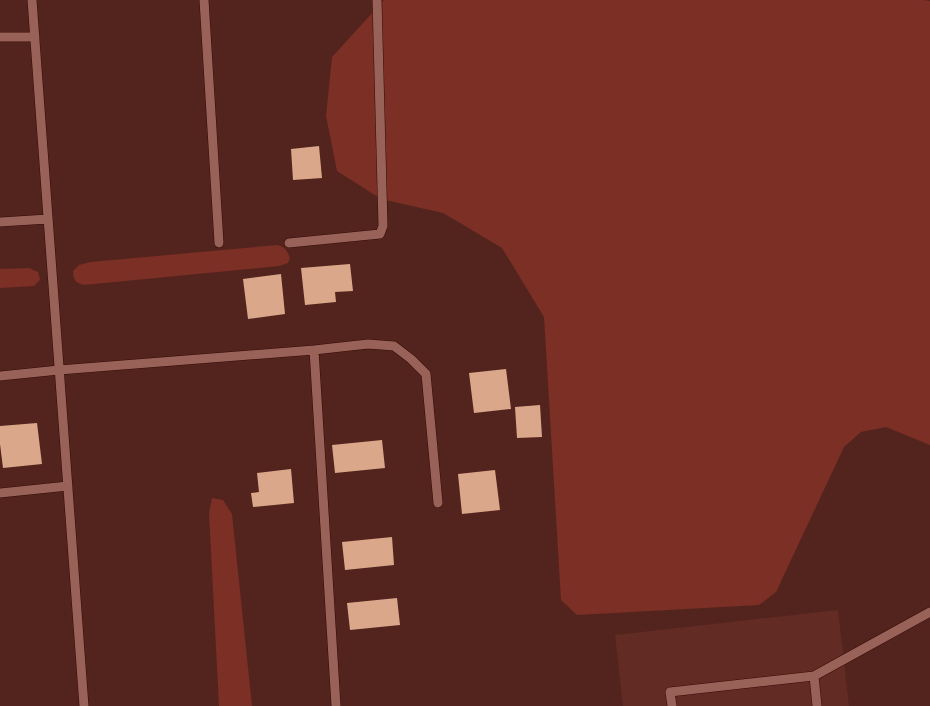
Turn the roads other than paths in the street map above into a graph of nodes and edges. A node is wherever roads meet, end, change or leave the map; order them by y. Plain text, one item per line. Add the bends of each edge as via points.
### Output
1 (32, 0) edge
2 (204, 0) edge
3 (377, 0) edge
4 (0, 37) edge
5 (35, 37) junction
6 (48, 219) junction
7 (0, 222) edge
8 (219, 243) dead end
9 (289, 243) dead end
10 (314, 350) junction
11 (59, 370) junction
12 (0, 376) edge
13 (68, 486) junction
14 (0, 493) edge
15 (438, 503) dead end
16 (930, 612) edge
17 (814, 676) junction
18 (84, 706) edge
19 (336, 706) edge
20 (672, 706) edge
21 (817, 706) edge

1 - 5 lane
2 - 8 lane
3 - 9 lane via 383,226 380,234
4 - 5 lane
5 - 6 lane
6 - 7 lane
6 - 11 lane
10 - 11 lane
10 - 15 lane via 368,344 394,346 426,374
10 - 19 lane
11 - 12 lane
11 - 13 lane
13 - 14 lane
13 - 18 lane
16 - 17 lane
17 - 20 lane via 670,692
17 - 21 lane

